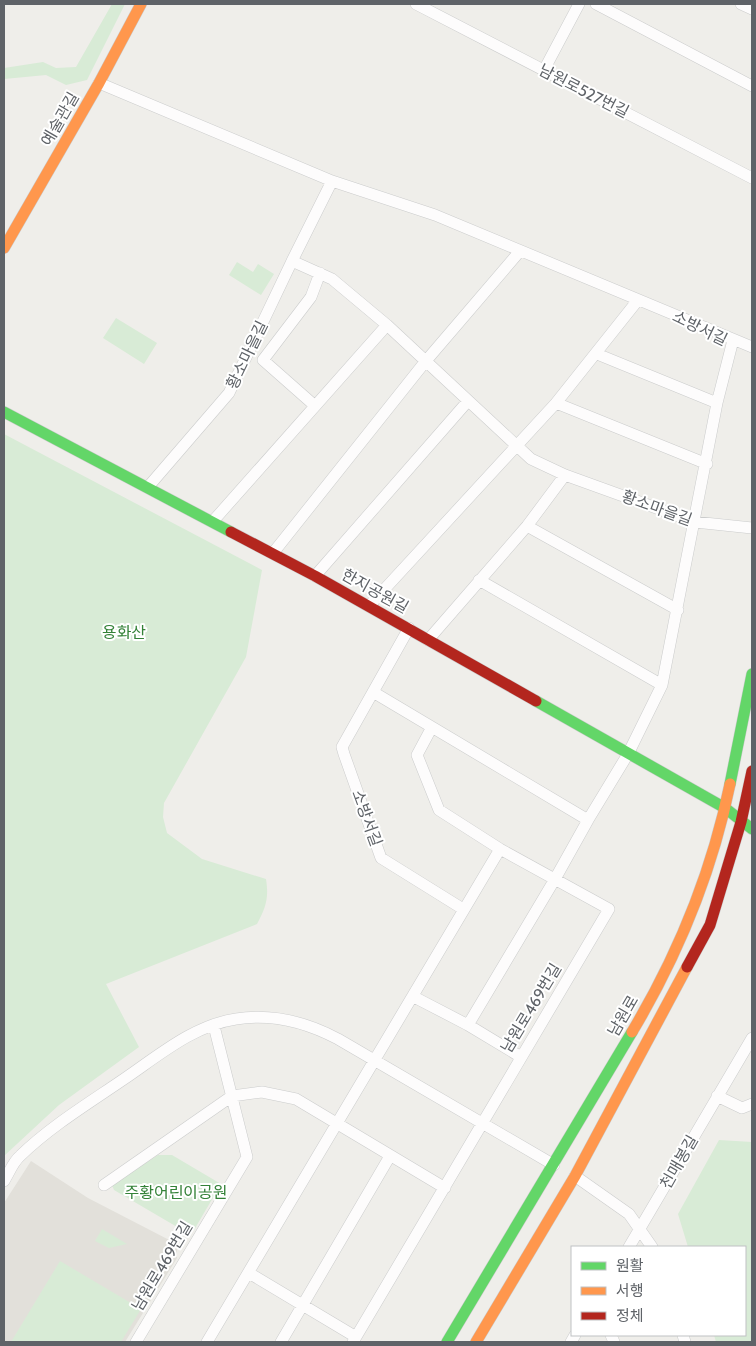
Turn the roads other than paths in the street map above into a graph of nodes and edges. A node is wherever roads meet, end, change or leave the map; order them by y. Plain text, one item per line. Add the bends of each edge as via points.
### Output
1 (141, 4) edge
2 (416, 4) edge
3 (579, 4) edge
4 (596, 4) edge
5 (741, 4) edge
6 (752, 9) edge
7 (544, 70) junction
8 (99, 84) junction
9 (752, 86) edge
10 (752, 178) edge
11 (332, 181) junction
12 (4, 248) edge
13 (520, 251) junction
14 (292, 261) junction
15 (320, 274) junction
16 (638, 300) junction
17 (387, 325) junction
18 (733, 340) junction
19 (752, 347) edge
20 (597, 354) junction
21 (425, 362) junction
22 (468, 401) junction
23 (556, 403) junction
24 (718, 403) junction
25 (314, 405) junction
26 (4, 412) edge
27 (515, 446) junction
28 (707, 464) junction
29 (565, 475) junction
30 (148, 487) junction
31 (214, 520) junction
32 (695, 522) junction
33 (527, 526) junction
34 (752, 528) edge
35 (274, 553) junction
36 (315, 576) junction
37 (479, 580) junction
38 (369, 606) junction
39 (678, 610) junction
40 (409, 628) junction
41 (428, 640) junction
42 (752, 674) edge
43 (662, 685) junction
44 (373, 692) junction
45 (432, 727) junction
46 (628, 754) junction
47 (752, 771) edge
48 (725, 808) junction
49 (588, 820) junction
50 (741, 822) junction
51 (752, 828) edge
52 (500, 849) junction
53 (555, 879) junction
54 (463, 908) junction
55 (414, 997) junction
56 (468, 1025) junction
57 (214, 1026) junction
58 (752, 1038) edge
59 (520, 1057) junction
60 (376, 1060) junction
61 (232, 1096) junction
62 (717, 1096) junction
63 (752, 1104) edge
64 (337, 1124) junction
65 (481, 1124) junction
66 (390, 1156) junction
67 (554, 1165) junction
68 (575, 1176) junction
69 (4, 1181) edge
70 (104, 1185) dead end
71 (445, 1188) junction
72 (641, 1229) junction
73 (630, 1246) edge
74 (651, 1246) edge
75 (249, 1273) junction
76 (303, 1305) junction
77 (354, 1340) edge
78 (136, 1342) edge
79 (207, 1342) edge
80 (281, 1342) edge
81 (447, 1342) edge
82 (476, 1342) edge

1 - 8 street, 예술관길
2 - 7 street, 남원로527번길
3 - 7 street
4 - 9 street
5 - 6 street
7 - 10 street, 남원로527번길
8 - 11 street, 소방서길
8 - 12 street, 예술관길
11 - 13 street, 소방서길 via 435,215
11 - 14 street
13 - 16 street, 소방서길
13 - 21 street
14 - 15 street, 황소마을길
14 - 30 street, 황소마을길 via 230,393
15 - 17 street, 황소마을길 via 332,279
15 - 25 street, 황소마을길 via 311,297 263,360
16 - 18 street, 소방서길
16 - 20 street
17 - 21 street, 황소마을길
17 - 25 street
18 - 19 street
18 - 24 street, 소방서길
20 - 23 street
20 - 24 street
21 - 22 street, 황소마을길
21 - 35 street
22 - 27 street, 황소마을길
22 - 36 street
23 - 27 street
23 - 28 street
24 - 28 street, 소방서길
25 - 31 street
26 - 30 street, 한지공원길
27 - 29 street, 황소마을길 via 531,459
27 - 38 street
28 - 32 street, 소방서길
29 - 32 street, 황소마을길
29 - 33 street
30 - 31 street, 한지공원길
31 - 35 street, 한지공원길
32 - 34 street, 황소마을길
32 - 39 street, 소방서길
33 - 37 street
33 - 39 street
35 - 36 street, 한지공원길
36 - 38 street, 한지공원길
37 - 41 street
37 - 43 street
38 - 40 street, 한지공원길
39 - 43 street, 소방서길
40 - 41 street, 한지공원길
40 - 44 street, 소방서길
41 - 46 street, 한지공원길
42 - 48 street, 남원로
43 - 46 street, 소방서길
44 - 45 street
44 - 54 street, 소방서길 via 342,747 381,858
45 - 49 street
45 - 52 street via 417,755 439,810
46 - 48 street, 한지공원길
46 - 49 street, 소방서길
47 - 50 street, 남원로
48 - 50 street, 한지공원길
48 - 67 street, 남원로 via 696,906 652,999
49 - 53 street, 소방서길
50 - 51 street
50 - 68 street, 남원로 via 710,925
52 - 53 street
52 - 54 street
53 - 56 street, 소방서길
53 - 59 street, 남원로469번길 via 610,909
54 - 55 street
55 - 56 street
55 - 60 street
56 - 59 street
57 - 60 street via 234,1019 261,1016 293,1021 316,1028
57 - 61 street, 남원로469번길
57 - 69 street via 185,1037 89,1102 18,1157
58 - 62 street, 천매봉길
59 - 65 street, 남원로469번길
60 - 64 street
60 - 65 street
61 - 64 street via 262,1092 296,1099
61 - 70 street
61 - 78 street, 남원로469번길 via 246,1157
62 - 63 street via 742,1108
62 - 72 street, 천매봉길
64 - 66 street
64 - 75 street
65 - 67 street
65 - 71 street, 남원로469번길
66 - 71 street
66 - 76 street
67 - 68 street
67 - 81 street, 남원로
68 - 72 street via 629,1214
68 - 82 street, 남원로
71 - 77 street, 남원로469번길
72 - 73 street, 천매봉길
72 - 74 street
75 - 76 street
75 - 79 street
76 - 77 street
76 - 80 street

